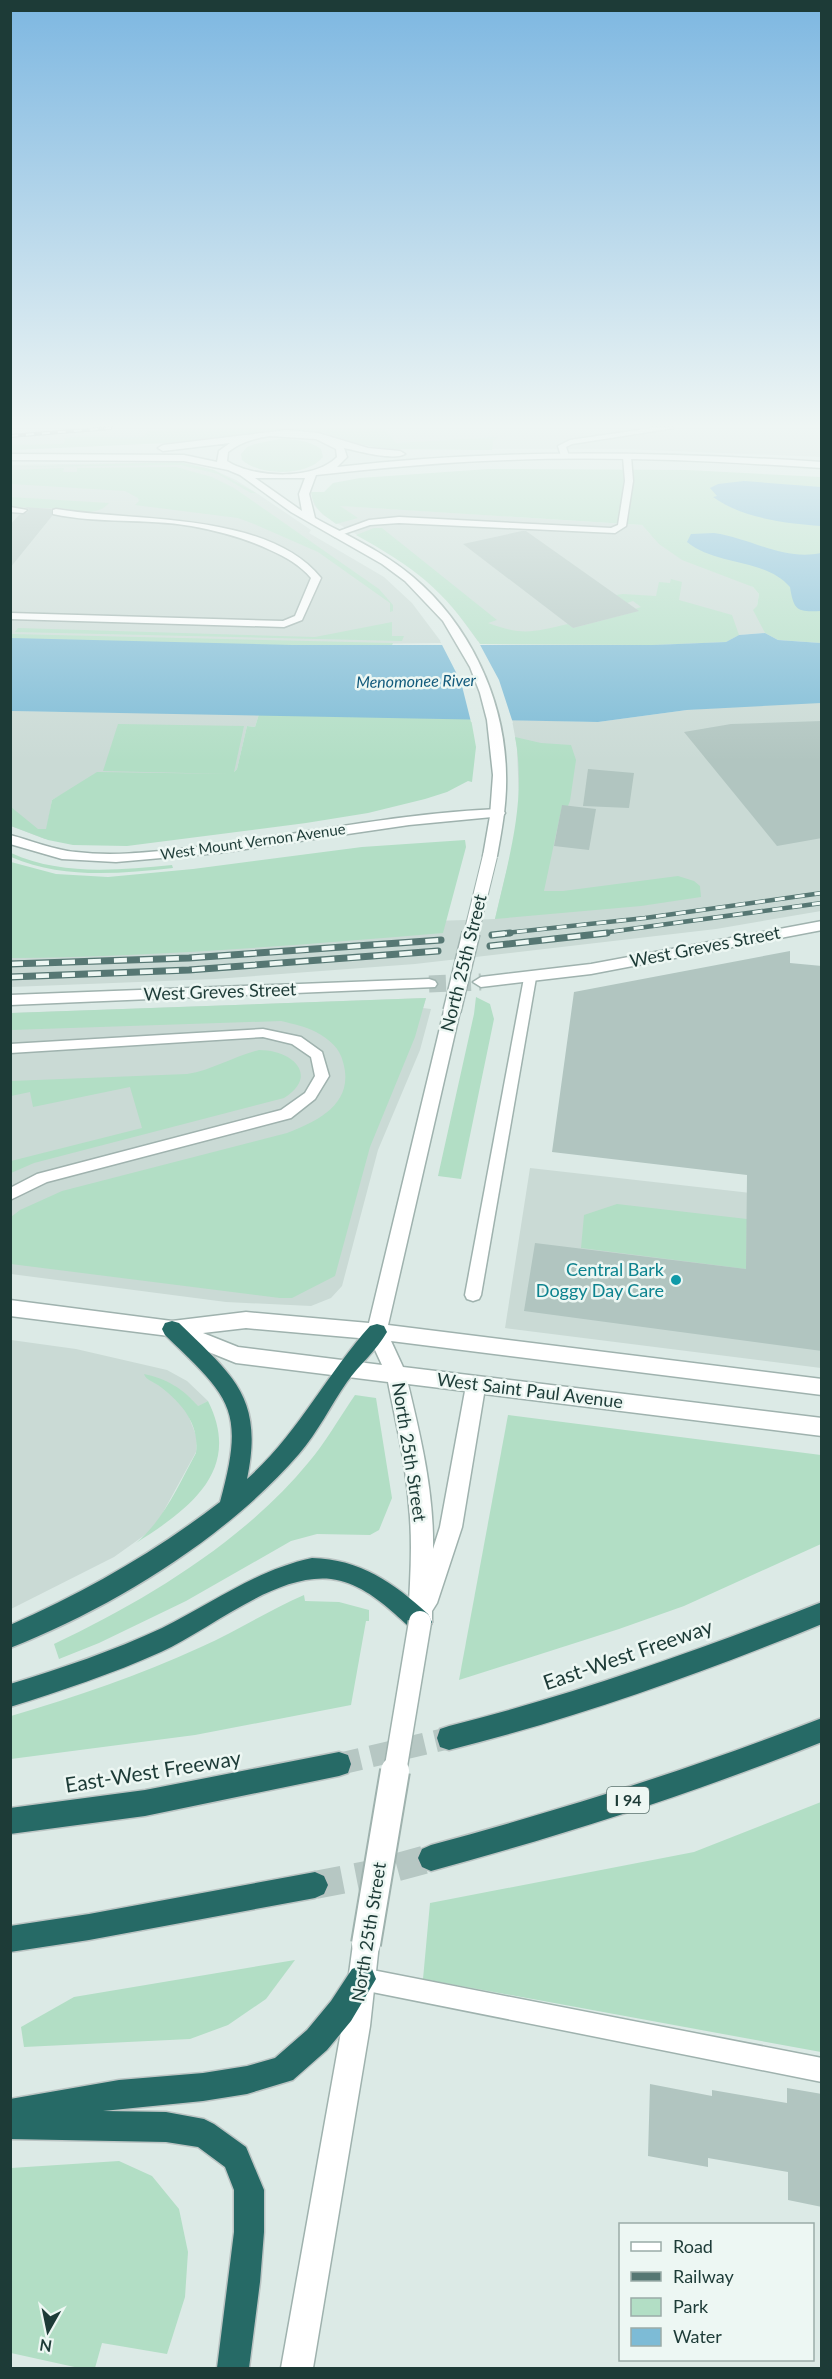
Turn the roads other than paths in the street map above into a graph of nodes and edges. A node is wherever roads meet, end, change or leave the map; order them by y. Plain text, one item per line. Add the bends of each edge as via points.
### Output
1 (251, 539) edge
2 (343, 539) edge
3 (10, 616) edge
4 (498, 813) junction
5 (10, 839) edge
6 (822, 925) edge
7 (530, 978) junction
8 (481, 982) tunnel mouth
9 (429, 984) tunnel mouth
10 (10, 1000) edge
11 (10, 1049) edge
12 (10, 1195) edge
13 (473, 1295) dead end
14 (10, 1308) edge
15 (172, 1329) junction
16 (377, 1332) junction
17 (346, 1368) junction
18 (396, 1374) junction
19 (476, 1384) junction
20 (822, 1387) edge
21 (822, 1427) edge
22 (229, 1508) junction
23 (822, 1613) edge
24 (420, 1622) junction
25 (10, 1636) edge
26 (10, 1696) edge
27 (822, 1730) edge
28 (449, 1738) tunnel mouth
29 (339, 1764) tunnel mouth
30 (10, 1821) edge
31 (431, 1858) tunnel mouth
32 (315, 1885) tunnel mouth
33 (10, 1938) edge
34 (362, 1979) junction
35 (822, 2070) edge
36 (10, 2114) edge
37 (10, 2124) edge
38 (233, 2368) edge
39 (297, 2368) edge

1 - 3 lane via 315,574 299,618 284,624
2 - 4 street, North 25th Street via 402,574 429,597 452,626 481,678 498,747
4 - 5 street, West Mount Vernon Avenue via 461,813 277,841 116,858 50,853
4 - 16 street, North 25th Street, bridge
6 - 7 street, West Greves Street
7 - 8 street, West Greves Street
7 - 13 lane
9 - 10 street, West Greves Street
11 - 12 lane via 263,1034 296,1040 317,1055 322,1076 310,1096 286,1114 42,1178
14 - 15 street, West Saint Paul Avenue
15 - 16 street, West Saint Paul Avenue via 246,1320
15 - 17 street, West Saint Paul Avenue via 236,1355
15 - 22 highway via 230,1388 238,1408 243,1439 241,1462
16 - 17 highway
16 - 18 street, North 25th Street
16 - 20 street, West Saint Paul Avenue
17 - 18 street, West Saint Paul Avenue
17 - 22 highway via 293,1445
18 - 19 street, West Saint Paul Avenue
18 - 24 street, North 25th Street via 420,1504
19 - 21 street, West Saint Paul Avenue
19 - 24 street via 451,1527
22 - 25 highway via 121,1581
23 - 28 highway, East-West Freeway via 597,1696
24 - 26 highway via 374,1583 330,1568 305,1569 274,1580 173,1634 111,1661
24 - 34 street, North 25th Street, bridge
27 - 31 highway, I 94 via 584,1815
29 - 30 highway, East-West Freeway via 145,1803
32 - 33 highway
34 - 35 lane
34 - 36 highway via 323,2033 283,2070 236,2082 119,2094
34 - 39 street, North 25th Street
37 - 38 highway via 166,2127 204,2134 236,2157 249,2190 249,2232

